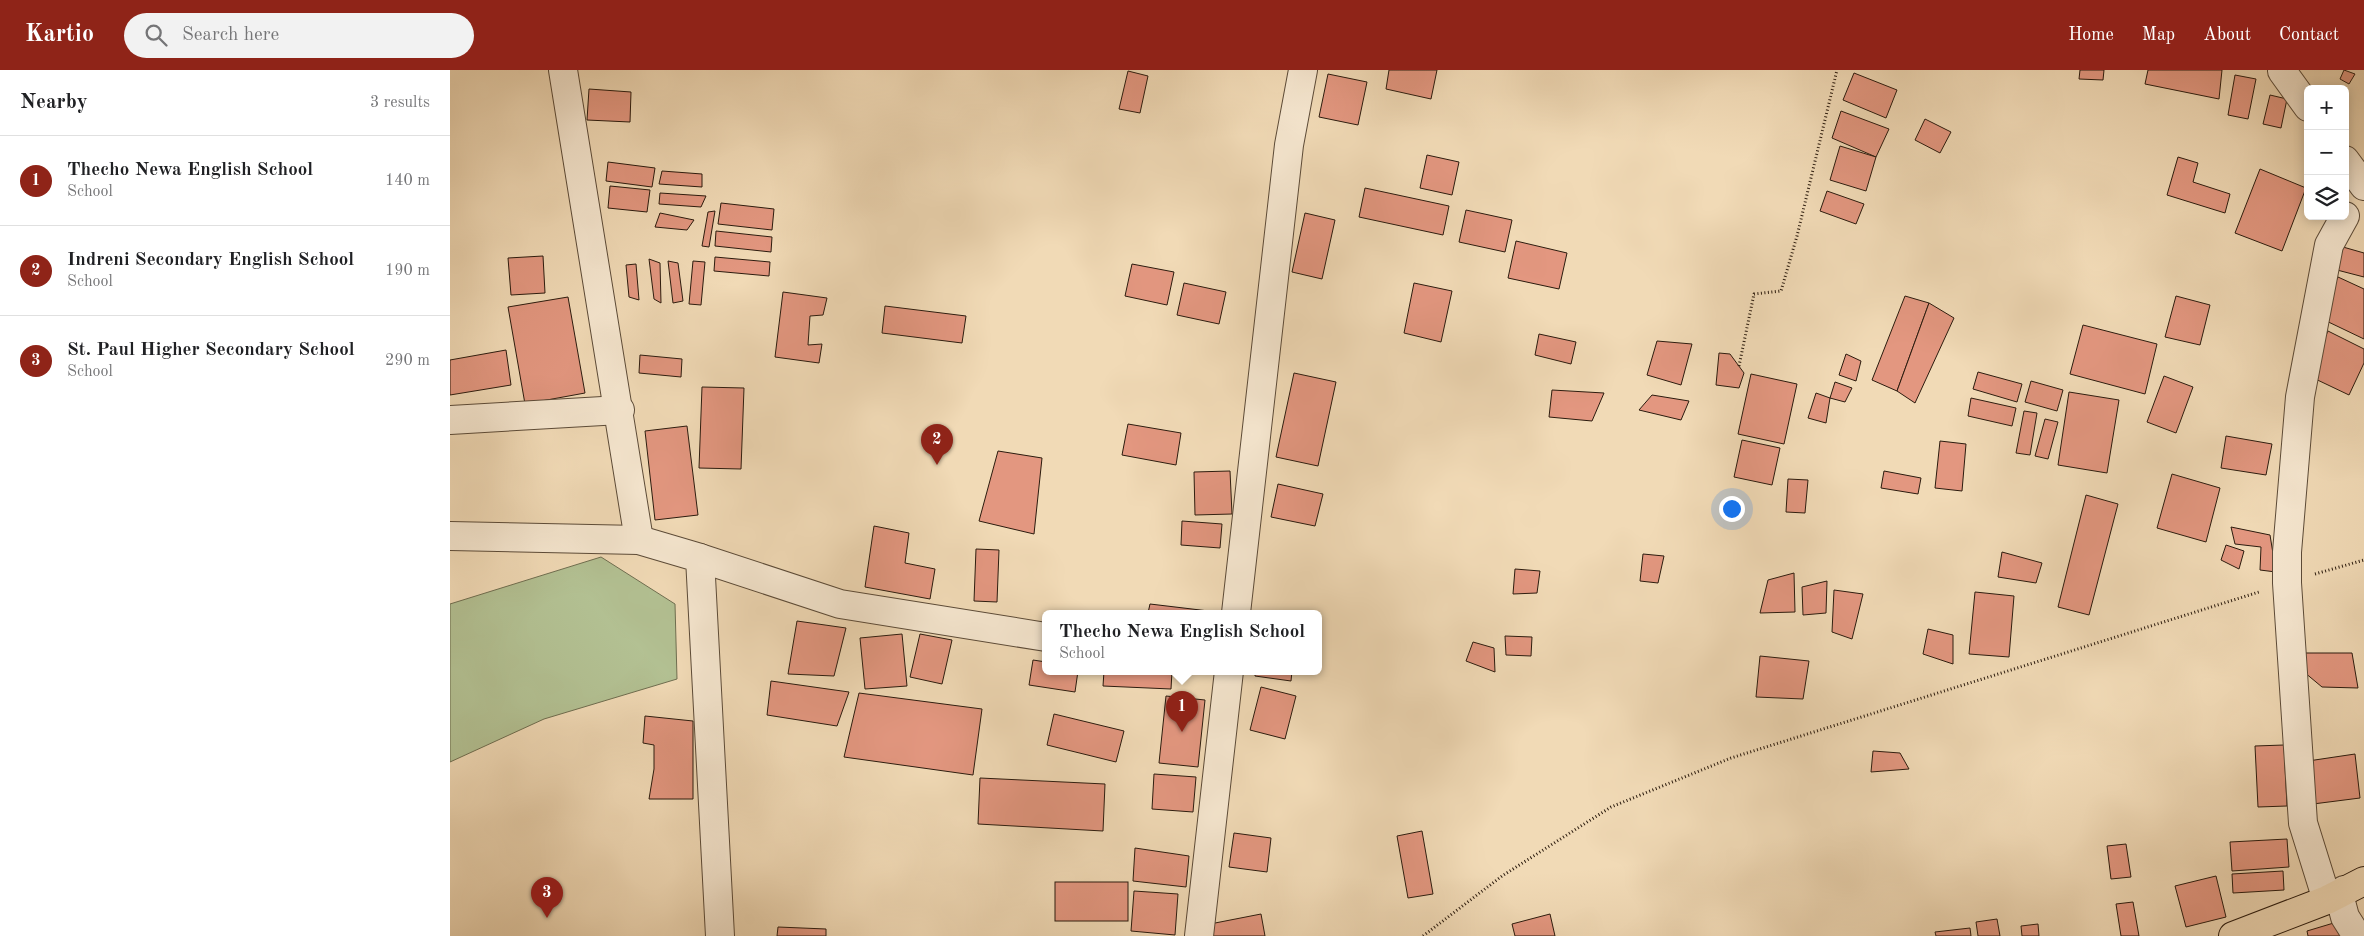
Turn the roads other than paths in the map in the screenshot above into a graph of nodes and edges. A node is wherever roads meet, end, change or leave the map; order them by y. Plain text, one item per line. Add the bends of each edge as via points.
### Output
1 (563, 70) edge
2 (1303, 70) edge
3 (2282, 70) edge
4 (2304, 101) edge
5 (2349, 165) edge
6 (2364, 186) edge
7 (2364, 194) edge
8 (2349, 211) edge
9 (2343, 220) edge
10 (620, 410) junction
11 (450, 420) edge
12 (450, 536) edge
13 (639, 540) junction
14 (700, 558) junction
15 (1236, 610) edge
16 (1042, 635) edge
17 (1229, 675) edge
18 (2345, 891) edge
19 (720, 936) edge
20 (1199, 936) edge
21 (2233, 936) edge
22 (2357, 936) edge

1 - 10 street
2 - 15 street via 1289,145
3 - 4 street
5 - 6 street
7 - 8 street
9 - 18 street via 2329,245 2300,398 2287,583 2303,823
10 - 11 street
10 - 13 street
12 - 13 street
13 - 14 street
14 - 16 street via 840,604
14 - 19 street
17 - 20 street
18 - 21 main road
18 - 22 street via 2340,898 2345,917

